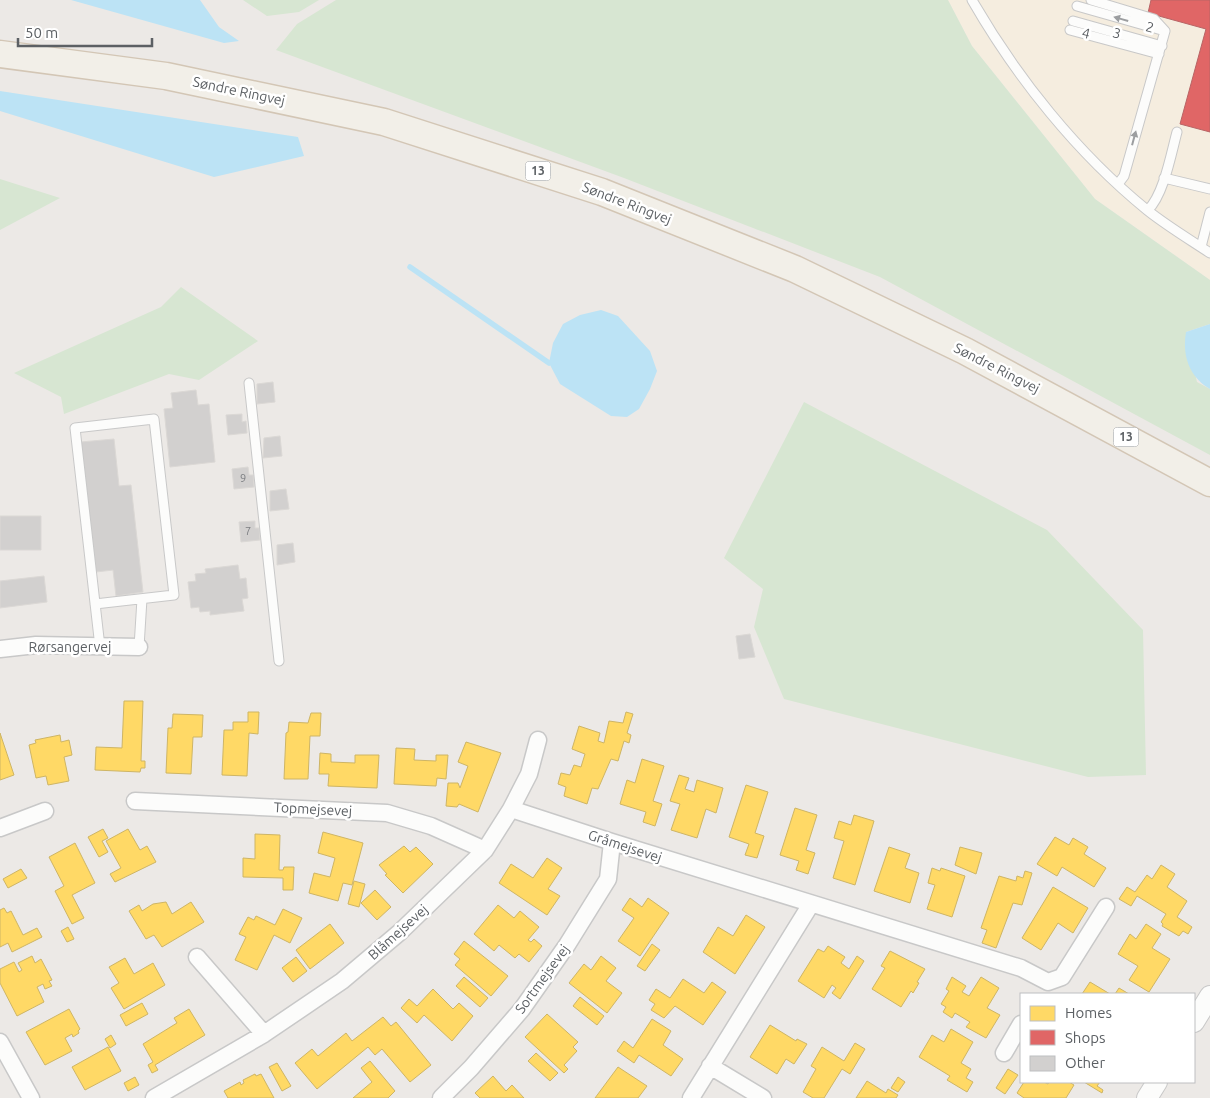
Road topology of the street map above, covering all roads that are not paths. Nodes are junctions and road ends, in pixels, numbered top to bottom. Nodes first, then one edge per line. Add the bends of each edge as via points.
1 (972, 0) edge
2 (1091, 0) edge
3 (1077, 6) dead end
4 (1072, 25) dead end
5 (1165, 31) junction
6 (1160, 50) junction
7 (0, 54) edge
8 (1177, 132) dead end
9 (1164, 178) junction
10 (1118, 184) junction
11 (1210, 189) edge
12 (1148, 210) junction
13 (1210, 212) edge
14 (1201, 247) junction
15 (1210, 253) edge
16 (248, 383) dead end
17 (1210, 483) edge
18 (142, 599) junction
19 (95, 604) junction
20 (100, 647) junction
21 (139, 647) joint
22 (0, 649) edge
23 (279, 660) dead end
24 (538, 740) dead end
25 (134, 801) dead end
26 (511, 809) junction
27 (45, 811) dead end
28 (0, 828) edge
29 (612, 842) junction
30 (485, 850) junction
31 (810, 904) junction
32 (1106, 907) dead end
33 (197, 957) dead end
34 (1044, 988) edge
35 (1210, 996) edge
36 (1195, 1020) edge
37 (1020, 1026) edge
38 (264, 1034) junction
39 (0, 1042) edge
40 (1004, 1053) dead end
41 (710, 1066) junction
42 (1156, 1083) edge
43 (31, 1098) edge
44 (154, 1098) edge
45 (441, 1098) edge
46 (691, 1098) edge
47 (763, 1098) edge
48 (1147, 1098) edge

1 - 10 lane via 1044,104
2 - 5 lane via 1154,19
5 -> 3 lane, 2
4 - 6 lane, 4
5 - 6 lane
10 -> 6 lane via 1124,176
7 - 17 main road, Søndre Ringvej / 13 via 166,76 384,122 602,192 804,274 965,351
8 - 9 lane
9 - 11 lane
9 - 12 lane via 1154,205
10 - 12 lane
12 - 14 lane
13 - 14 lane
14 - 15 lane
16 - 23 lane
18 - 19 lane
18 - 19 lane via 174,595 154,419 75,428
18 - 21 lane
19 - 20 lane
20 - 21 street, Rørsangervej
20 - 22 street, Rørsangervej via 36,645
24 - 26 street via 529,774
25 - 30 street, Topmejsevej via 387,813 432,826
26 - 29 street, Gråmejsevej
26 - 30 street, Blåmejsevej
27 - 28 street
29 - 31 street, Gråmejsevej
29 - 45 street, Sortmejsevej via 608,879 567,945 522,1009
30 - 38 street, Blåmejsevej via 400,932 342,981
31 - 34 street, Gråmejsevej via 1021,968
31 - 41 street
32 - 34 street, Gråmejsevej via 1062,977
33 - 38 street
35 - 36 street
37 - 40 street
38 - 44 street, Blåmejsevej
39 - 43 street
41 - 46 street
41 - 47 street
42 - 48 street

